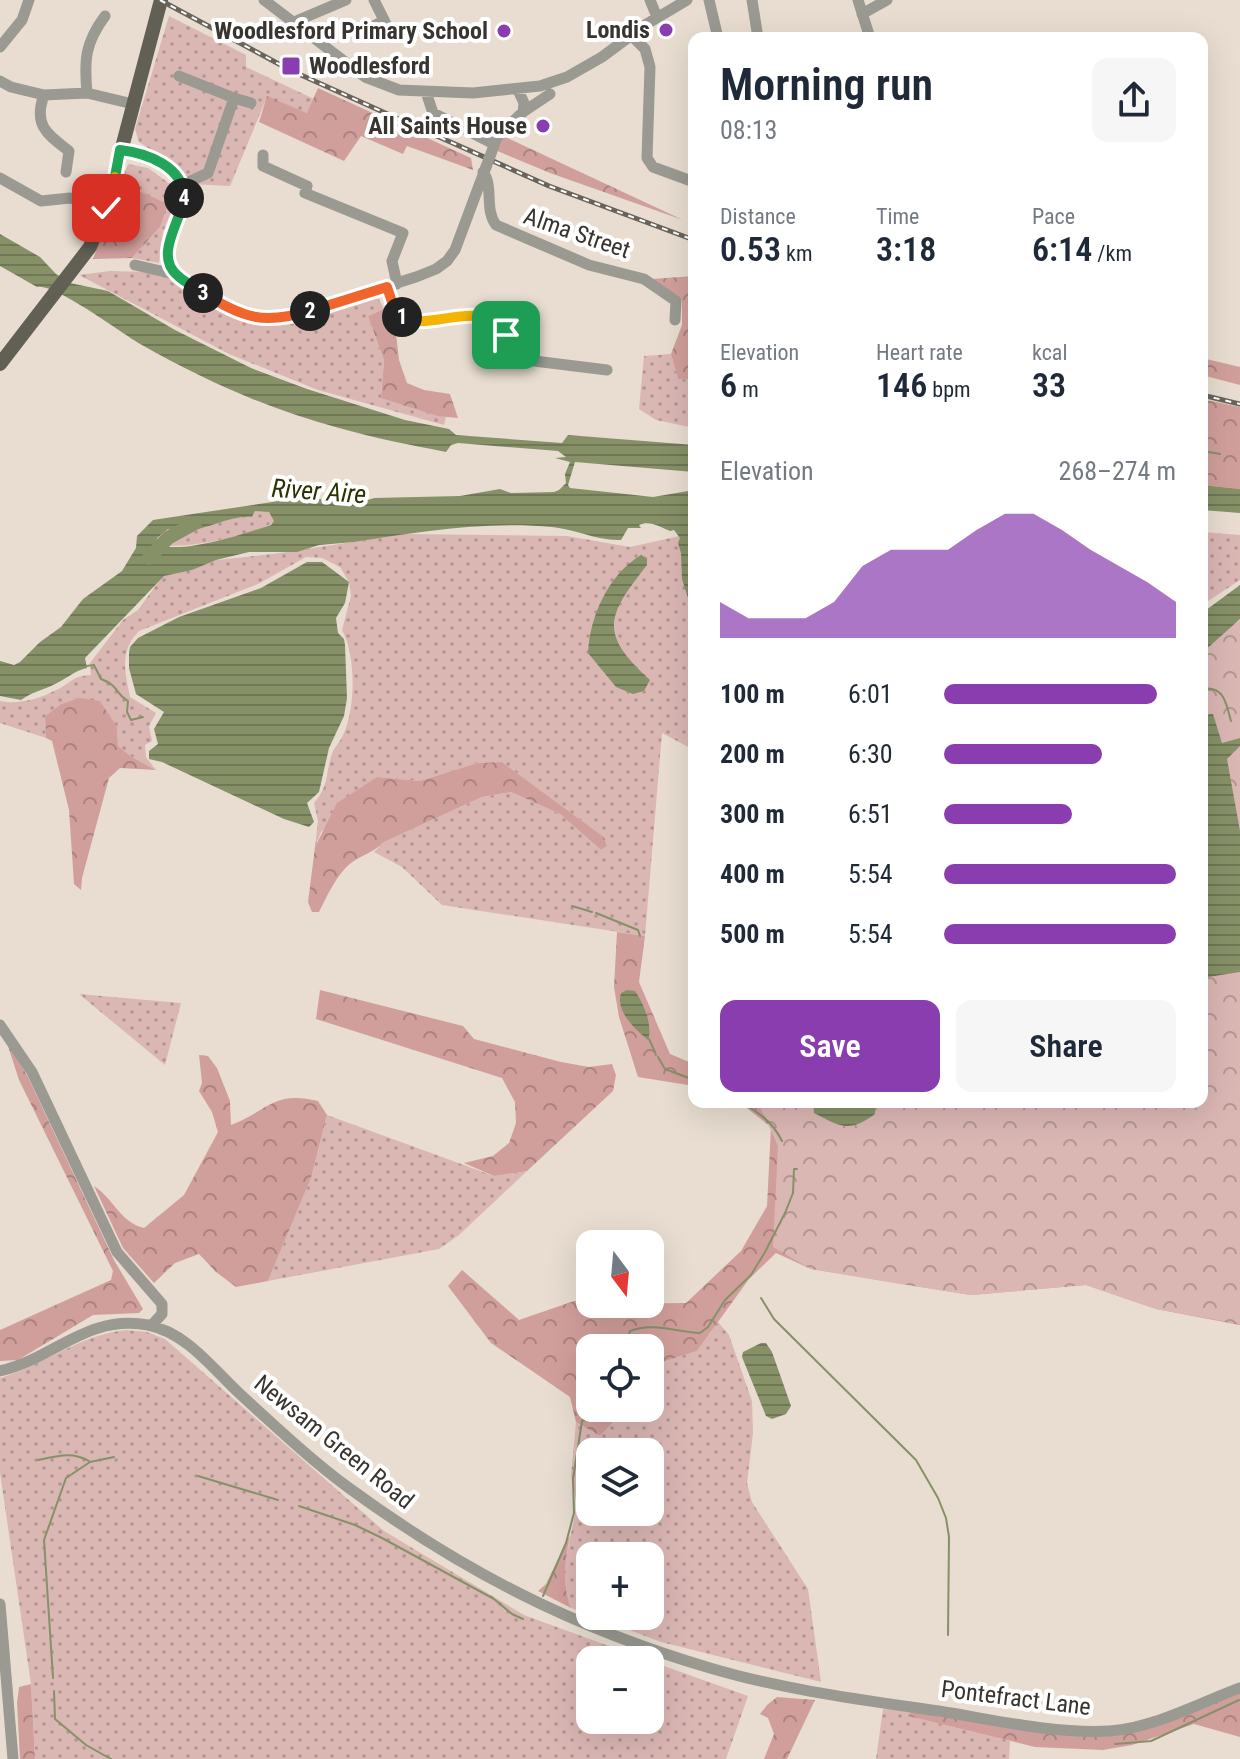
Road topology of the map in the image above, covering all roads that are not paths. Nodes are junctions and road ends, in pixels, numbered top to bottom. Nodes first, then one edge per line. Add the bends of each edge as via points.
1 (161, 0) edge
2 (264, 0) edge
3 (345, 0) edge
4 (374, 0) edge
5 (650, 0) edge
6 (687, 0) edge
7 (709, 0) edge
8 (752, 0) edge
9 (858, 0) edge
10 (887, 0) edge
11 (31, 4) edge
12 (862, 14) junction
13 (105, 16) dead end
14 (657, 17) junction
15 (294, 22) junction
16 (717, 32) edge
17 (757, 32) edge
18 (868, 32) edge
19 (357, 34) dead end
20 (631, 35) junction
21 (0, 47) edge
22 (179, 76) dead end
23 (0, 81) edge
24 (518, 90) junction
25 (545, 90) junction
26 (426, 92) junction
27 (87, 93) junction
28 (44, 95) junction
29 (234, 98) junction
30 (251, 103) dead end
31 (133, 104) junction
32 (523, 112) junction
33 (494, 144) junction
34 (120, 150) junction
35 (263, 155) dead end
36 (484, 170) junction
37 (66, 172) dead end
38 (0, 178) edge
39 (688, 180) edge
40 (182, 185) junction
41 (106, 208) junction
42 (135, 265) dead end
43 (174, 274) junction
44 (392, 285) junction
45 (675, 320) dead end
46 (0, 364) edge
47 (607, 370) dead end
48 (0, 1025) edge
49 (151, 1326) junction
50 (0, 1371) edge
51 (0, 1604) edge
52 (1240, 1688) edge
53 (829, 1693) joint
54 (13, 1759) edge

1 - 31 main road
2 - 15 street
3 - 15 street
4 - 19 street via 387,26
5 - 14 street
6 - 14 street
7 - 16 street
8 - 17 street
9 - 12 street
10 - 12 street
11 - 21 street
12 - 18 street
13 - 27 street via 88,30
14 - 20 street
15 - 26 street via 365,77 399,90
20 - 25 street
20 - 39 street via 645,49 650,67 647,158 653,167
22 - 29 street
23 - 28 street
24 - 25 street
24 - 26 street
24 - 32 street
25 - 32 street
26 - 33 street via 433,113
27 - 28 street
27 - 31 street
28 - 37 street via 40,120 69,151
29 - 30 street
29 - 40 street via 208,173
31 - 34 main road
32 - 33 street
33 - 36 street, bridge
34 - 40 street via 161,162
34 - 41 main road
35 - 44 street via 269,176 307,186 305,193 403,233 392,261
36 - 44 street via 447,261
36 - 45 street, Alma Street via 489,212 496,225 589,265 644,279 676,301
38 - 41 street via 41,201 70,198
40 - 43 street via 184,201 168,253
41 - 46 main road via 90,247
42 - 43 street
43 - 44 street via 238,314 259,319 285,318
44 - 47 street via 398,313 407,320 450,315 492,320 504,327 511,353 518,359
48 - 49 street via 32,1072 117,1252 162,1304 162,1314
49 - 50 street via 105,1325
49 - 53 street, Newsam Green Road via 193,1347 345,1485 498,1585 626,1641 712,1669
51 - 54 street
52 - 53 street, Pontefract Lane via 1112,1731 1059,1729

